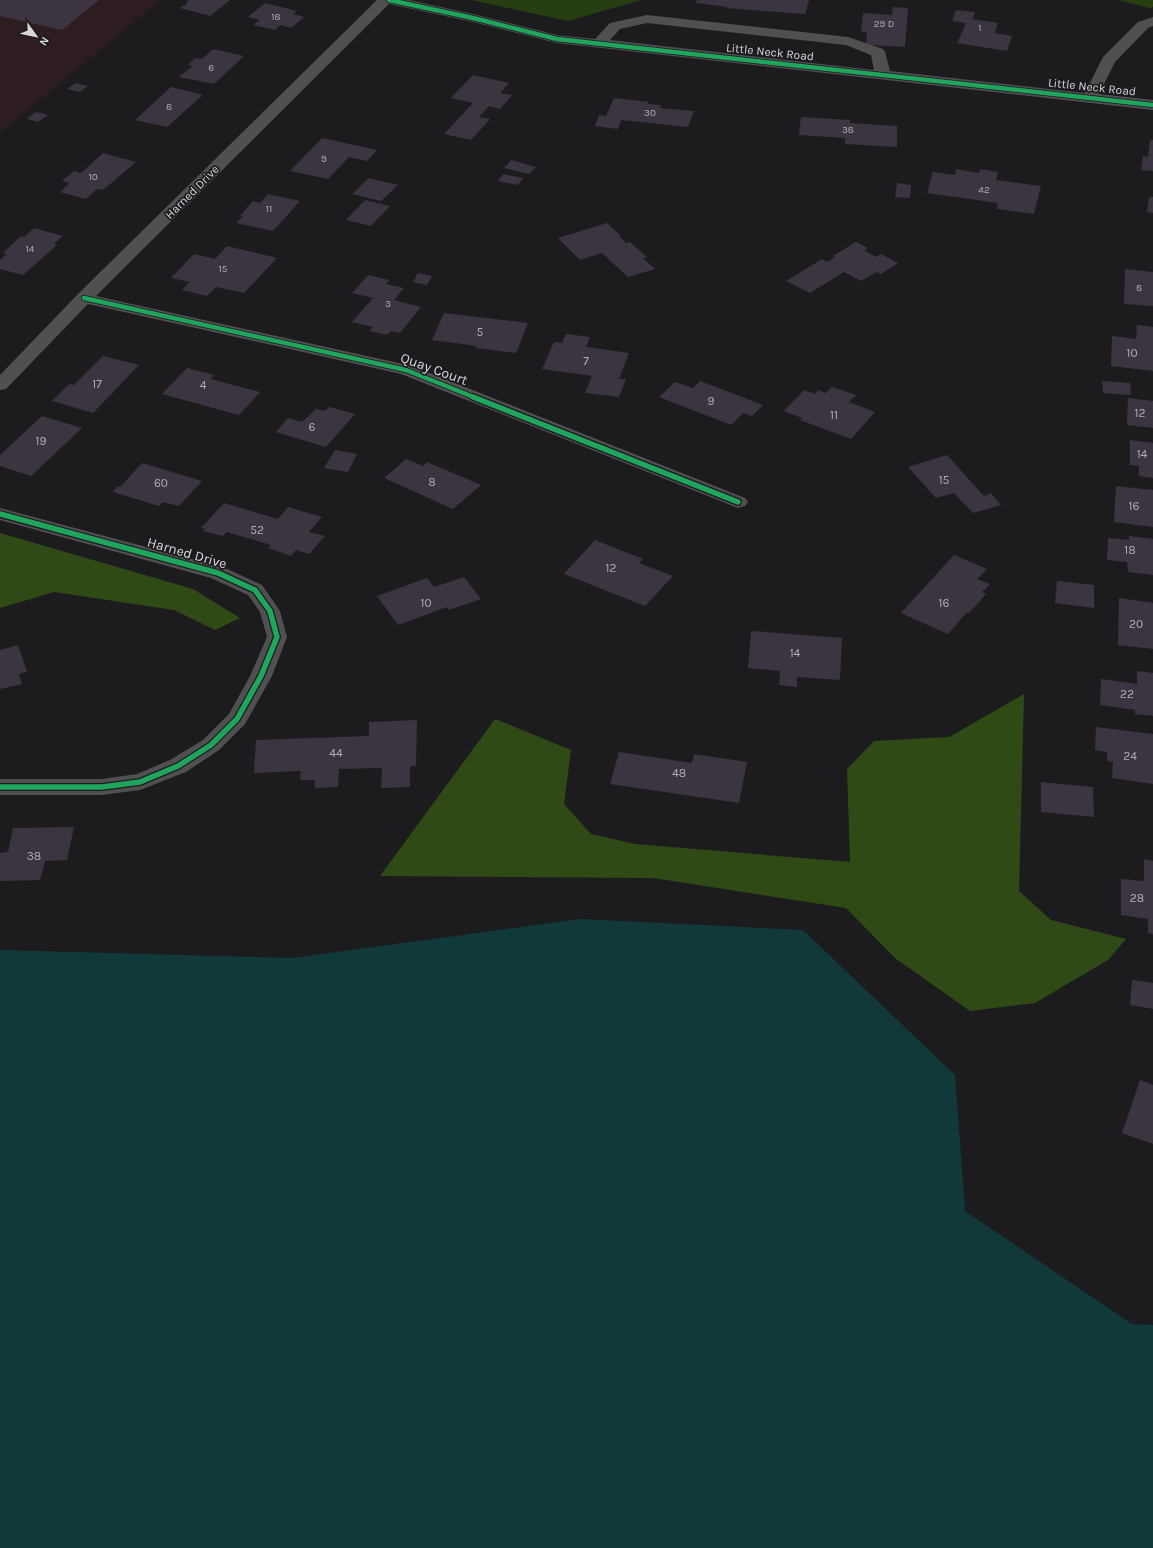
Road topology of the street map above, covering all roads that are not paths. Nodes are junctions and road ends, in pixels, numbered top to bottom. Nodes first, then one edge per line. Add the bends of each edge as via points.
1 (385, 0) edge
2 (389, 0) edge
3 (439, 5) edge
4 (1153, 21) edge
5 (598, 44) junction
6 (883, 76) junction
7 (1090, 98) junction
8 (1153, 105) edge
9 (84, 298) junction
10 (0, 385) edge
11 (738, 502) dead end
12 (0, 514) edge
13 (0, 787) edge

1 - 9 street, Harned Drive
2 - 3 street, Little Neck Road
3 - 5 street, Little Neck Road via 557,39
4 - 7 street via 1143,25 1108,60
5 - 6 street, Little Neck Road
5 - 6 street via 615,26 647,18 848,41 878,52
6 - 7 street, Little Neck Road
7 - 8 street, Little Neck Road
9 - 10 street, Harned Drive
9 - 11 street, Quay Court via 406,370
12 - 13 street, Harned Drive via 218,572 255,590 270,611 277,637 261,676 237,719 212,745 178,766 140,782 102,787

